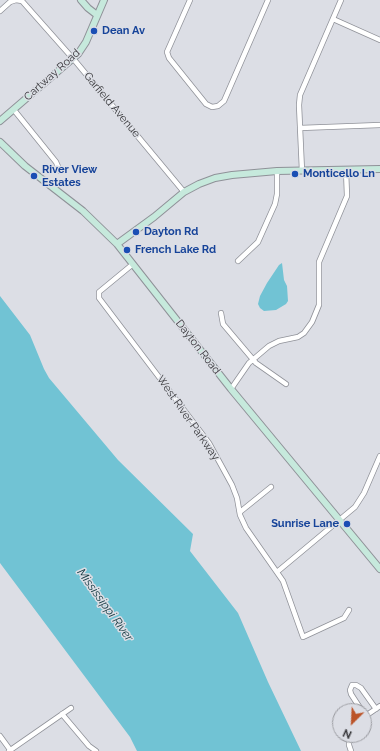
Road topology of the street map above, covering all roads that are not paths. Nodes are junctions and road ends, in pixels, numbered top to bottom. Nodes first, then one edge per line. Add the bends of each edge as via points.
1 (16, 0) edge
2 (81, 0) edge
3 (104, 0) edge
4 (190, 0) edge
5 (268, 0) edge
6 (341, 0) edge
7 (0, 11) edge
8 (97, 15) junction
9 (333, 18) junction
10 (380, 40) edge
11 (72, 59) junction
12 (14, 110) junction
13 (0, 121) edge
14 (380, 125) edge
15 (300, 128) junction
16 (0, 142) edge
17 (380, 169) edge
18 (60, 170) dead end
19 (346, 170) junction
20 (277, 171) junction
21 (302, 171) junction
22 (184, 192) junction
23 (117, 244) junction
24 (238, 261) dead end
25 (133, 264) junction
26 (221, 313) dead end
27 (253, 360) junction
28 (286, 384) dead end
29 (231, 389) junction
30 (380, 456) edge
31 (271, 487) dead end
32 (240, 512) junction
33 (340, 520) junction
34 (380, 569) edge
35 (277, 572) junction
36 (350, 610) dead end
37 (357, 703) edge
38 (71, 708) dead end
39 (378, 708) edge
40 (62, 714) junction
41 (0, 736) edge
42 (10, 751) edge
43 (96, 751) edge

1 - 7 street
1 - 11 street, Garfield Avenue via 22,1
2 - 8 main road
3 - 8 main road, Cartway Road
4 - 5 street via 167,52 206,104 212,107 224,101
6 - 9 street
8 - 11 main road, Cartway Road via 82,48
9 - 10 street
9 - 15 street via 300,95
11 - 12 main road, Cartway Road
11 - 22 street, Garfield Avenue
12 - 13 main road, Cartway Road
12 - 18 street
14 - 15 street
15 - 21 street
16 - 23 main road, Dayton Road via 30,170 83,211
17 - 19 main road
19 - 21 main road
19 - 27 street via 347,196 319,262 319,305 312,322 298,337 274,343
20 - 21 main road
20 - 22 main road via 215,178
20 - 24 street via 275,204 258,242
22 - 23 main road
23 - 25 main road, Dayton Road
25 - 29 main road, Dayton Road
25 - 32 street, West River Parkway via 99,292 99,298 208,443 232,485
26 - 27 street via 223,324
27 - 28 street
27 - 29 street
29 - 33 main road, Dayton Road
30 - 33 street via 360,501
31 - 32 street
32 - 35 street, West River Parkway via 246,528
33 - 34 main road, Dayton Road
33 - 35 street
35 - 36 street, West River Parkway via 287,589 303,637 344,618
37 - 39 street via 351,694 352,685 361,688
38 - 40 street
40 - 42 street
40 - 43 street
41 - 42 street

